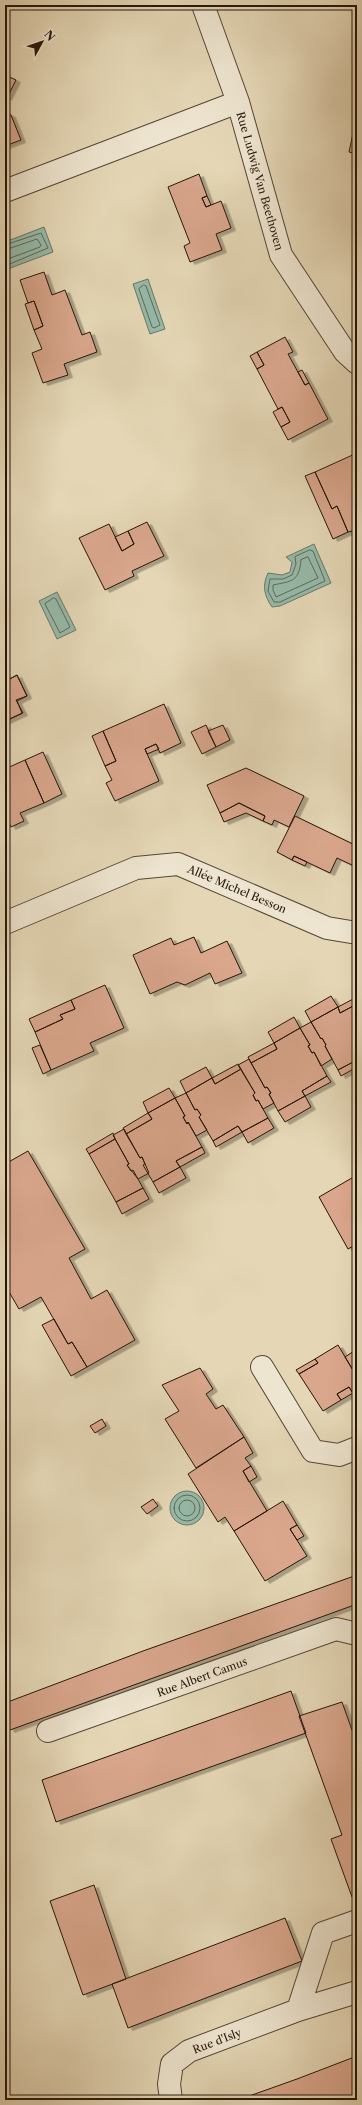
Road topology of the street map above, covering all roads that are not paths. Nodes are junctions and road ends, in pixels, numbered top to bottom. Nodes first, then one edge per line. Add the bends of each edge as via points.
1 (203, 5) edge
2 (238, 102) junction
3 (5, 192) edge
4 (357, 363) edge
5 (5, 923) edge
6 (357, 933) edge
7 (262, 1367) dead end
8 (357, 1448) edge
9 (357, 1634) edge
10 (48, 1731) dead end
11 (357, 1920) edge
12 (357, 1992) edge
13 (298, 2010) junction
14 (171, 2100) edge

1 - 2 street, Rue Ludwig Van Beethoven
2 - 3 street
2 - 4 street, Rue Ludwig Van Beethoven via 282,255 345,352
5 - 6 street, Allée Michel Besson via 136,868 178,864 328,928
7 - 8 street via 313,1451 339,1456
9 - 10 street, Rue Albert Camus via 336,1629
11 - 13 street via 323,1933
12 - 13 street, Rue d'Isly
13 - 14 street, Rue d'Isly via 189,2051 172,2064 169,2084

